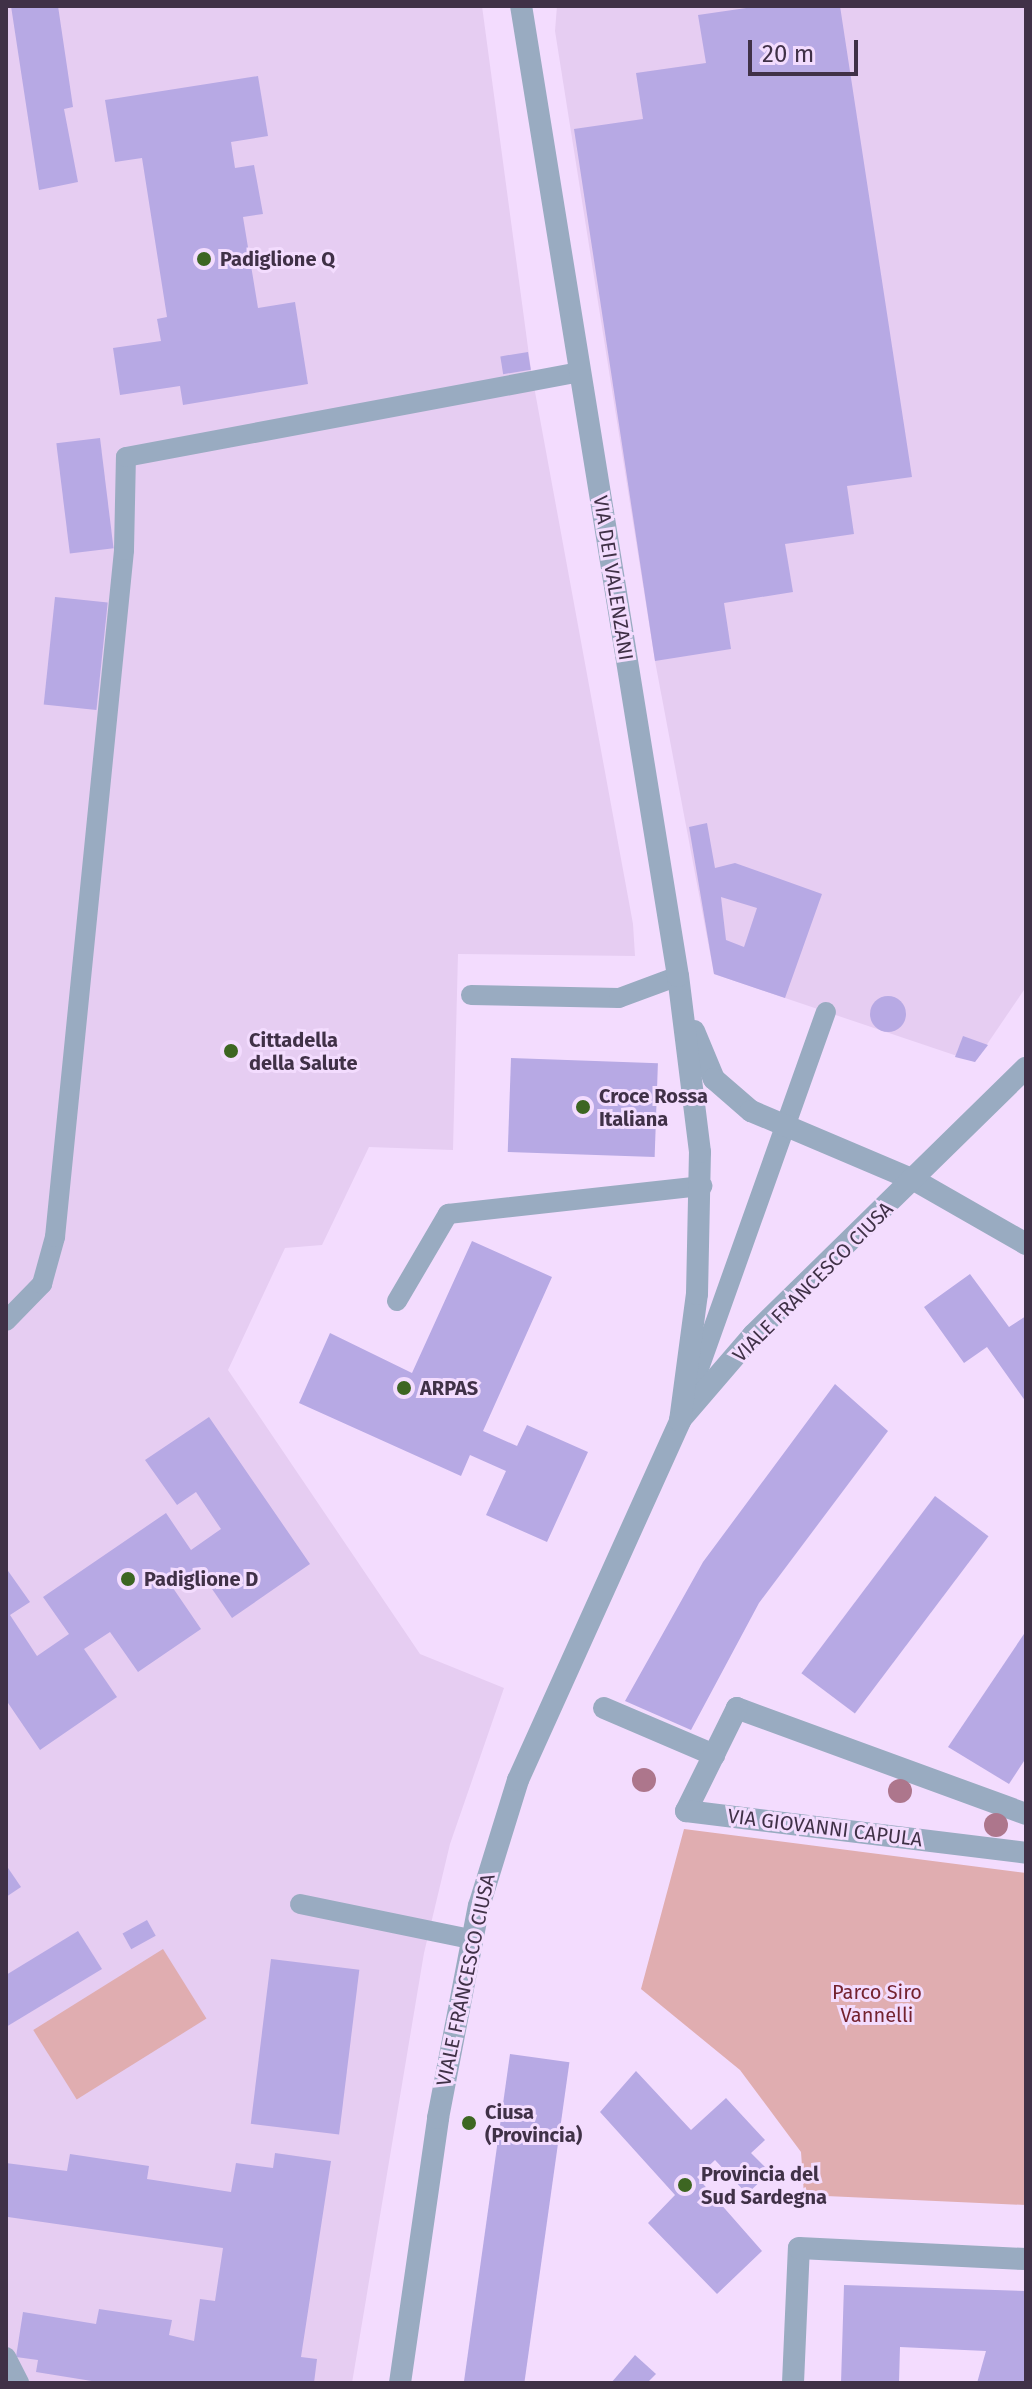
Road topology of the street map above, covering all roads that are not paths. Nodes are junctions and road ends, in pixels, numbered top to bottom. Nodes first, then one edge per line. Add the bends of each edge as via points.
1 (521, 6) edge
2 (579, 372) junction
3 (678, 976) junction
4 (471, 995) dead end
5 (826, 1012) dead end
6 (1026, 1068) edge
7 (786, 1127) junction
8 (700, 1152) joint
9 (916, 1181) junction
10 (702, 1186) junction
11 (1026, 1244) edge
12 (397, 1301) dead end
13 (6, 1321) edge
14 (680, 1421) junction
15 (604, 1708) dead end
16 (714, 1755) junction
17 (1026, 1814) edge
18 (1026, 1853) edge
19 (300, 1904) dead end
20 (471, 1939) junction
21 (1026, 2259) edge
22 (6, 2357) edge
23 (19, 2383) edge
24 (400, 2383) edge
25 (793, 2383) edge

1 - 2 street, VIA DEI VALENZANI
2 - 3 street, VIA DEI VALENZANI
2 - 13 lane via 126,457 121,582 55,1237 42,1284
3 - 4 lane via 619,998
3 - 7 street, VIALE FRANCESCO CIUSA via 714,1079 751,1111
3 - 8 street, VIA DEI VALENZANI
5 - 7 lane
6 - 9 street, VIALE FRANCESCO CIUSA
7 - 9 street, VIALE FRANCESCO CIUSA
7 - 14 lane
8 - 10 street, VIALE FRANCESCO CIUSA
9 - 11 street
9 - 14 street, VIALE FRANCESCO CIUSA via 753,1335
10 - 12 lane via 448,1214
10 - 14 street, VIALE FRANCESCO CIUSA via 697,1294
14 - 20 street, VIALE FRANCESCO CIUSA via 518,1780
15 - 16 street
16 - 17 street, VIA GIOVANNI CAPULA via 737,1708
16 - 18 street, VIA GIOVANNI CAPULA via 686,1811
19 - 20 lane
20 - 24 street, VIALE FRANCESCO CIUSA
21 - 25 street via 799,2248
22 - 23 lane

